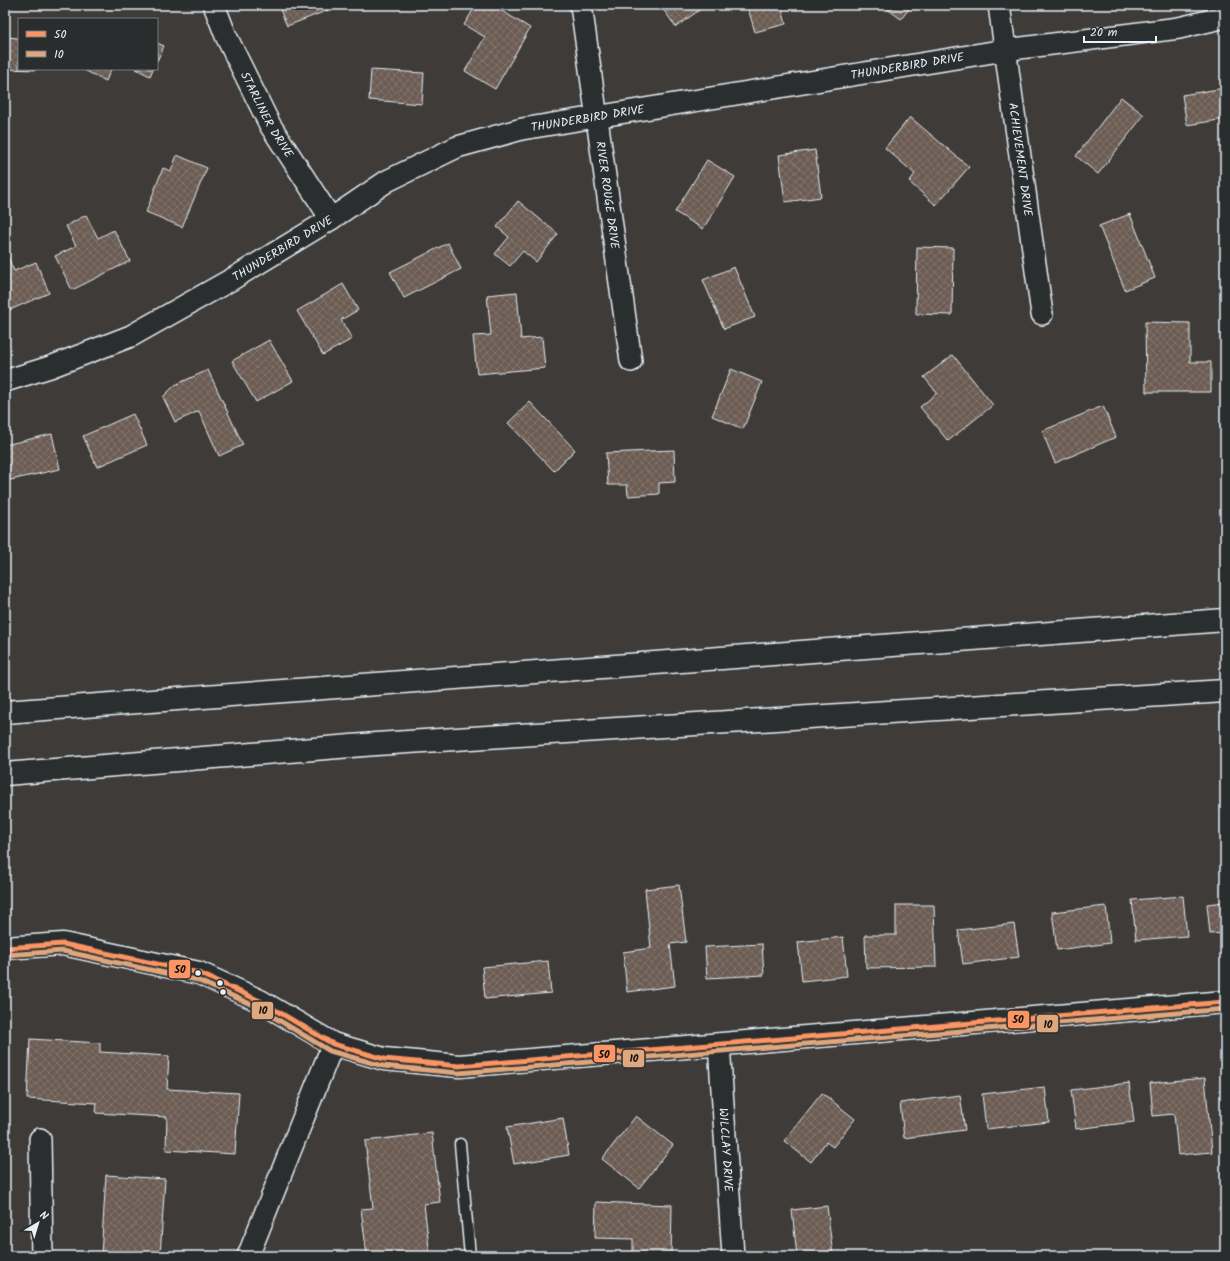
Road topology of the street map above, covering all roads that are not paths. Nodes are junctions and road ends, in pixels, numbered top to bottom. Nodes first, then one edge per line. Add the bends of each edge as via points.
1 (214, 5) edge
2 (581, 5) edge
3 (999, 5) edge
4 (1225, 17) edge
5 (1006, 50) junction
6 (597, 117) junction
7 (331, 218) junction
8 (1042, 314) dead end
9 (631, 361) dead end
10 (5, 381) edge
11 (1225, 620) edge
12 (1225, 691) edge
13 (5, 712) edge
14 (5, 774) edge
15 (5, 948) edge
16 (1225, 1002) edge
17 (334, 1044) junction
18 (718, 1044) junction
19 (40, 1139) dead end
20 (460, 1144) dead end
21 (42, 1256) edge
22 (248, 1256) edge
23 (470, 1256) edge
24 (733, 1256) edge

1 - 7 street, STARLINER DRIVE via 226,36 270,125
2 - 6 street, RIVER ROUGE DRIVE
3 - 5 street, ACHIEVEMENT DRIVE
4 - 5 street, THUNDERBIRD DRIVE via 1179,28
5 - 6 street, THUNDERBIRD DRIVE
5 - 8 street, ACHIEVEMENT DRIVE
6 - 7 street, THUNDERBIRD DRIVE via 522,129 457,147 387,181
6 - 9 street, RIVER ROUGE DRIVE
7 - 10 street, THUNDERBIRD DRIVE via 234,278 131,336
11 - 13 main road
12 - 14 main road via 376,744
15 - 17 main road via 63,944 199,973 260,1001
16 - 18 main road
17 - 18 main road via 384,1060 459,1066
17 - 22 street
18 - 24 street, WILCLAY DRIVE
19 - 21 street
20 - 23 lane

